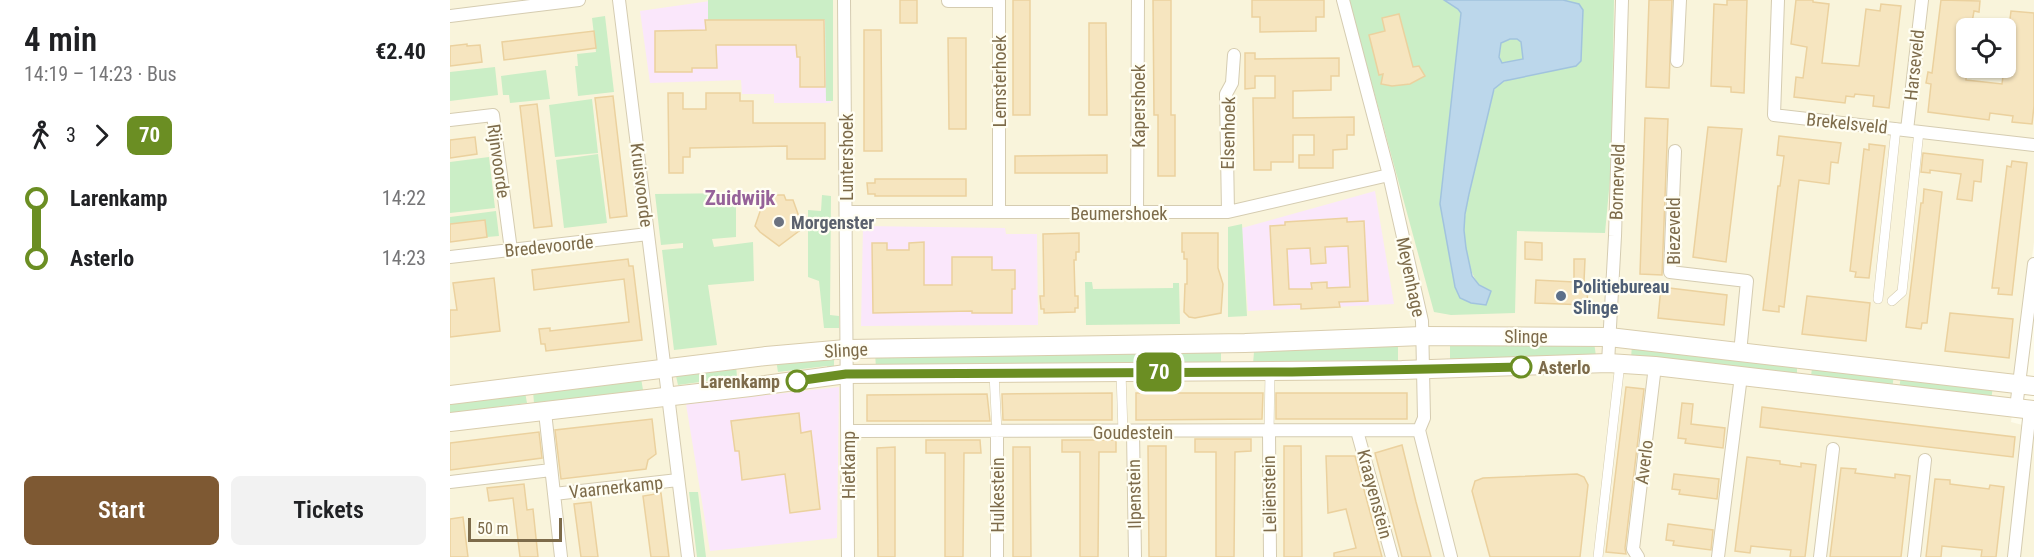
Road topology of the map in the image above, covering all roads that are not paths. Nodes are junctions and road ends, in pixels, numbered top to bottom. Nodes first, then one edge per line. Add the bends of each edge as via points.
1 (579, 0) edge
2 (619, 0) edge
3 (844, 0) edge
4 (1138, 0) edge
5 (1343, 0) edge
6 (1622, 0) edge
7 (1680, 0) edge
8 (1778, 0) edge
9 (1922, 0) edge
10 (948, 1) edge
11 (500, 4) edge
12 (450, 16) edge
13 (1234, 55) dead end
14 (1677, 61) dead end
15 (450, 120) edge
16 (1907, 130) junction
17 (2034, 145) edge
18 (1675, 151) dead end
19 (1389, 175) junction
20 (846, 212) junction
21 (999, 212) junction
22 (1228, 212) junction
23 (1137, 213) junction
24 (648, 234) junction
25 (511, 250) junction
26 (450, 257) edge
27 (2034, 264) edge
28 (1878, 299) dead end
29 (1892, 301) dead end
30 (1422, 336) junction
31 (1609, 337) junction
32 (1245, 344) junction
33 (846, 349) junction
34 (1740, 353) junction
35 (1806, 359) junction
36 (1614, 363) junction
37 (1655, 366) junction
38 (664, 369) junction
39 (1422, 369) junction
40 (1245, 372) junction
41 (1270, 372) junction
42 (1121, 373) junction
43 (846, 374) junction
44 (994, 374) junction
45 (1741, 376) junction
46 (1804, 383) junction
47 (2027, 385) edge
48 (450, 395) edge
49 (668, 397) junction
50 (2027, 409) edge
51 (545, 412) junction
52 (450, 422) edge
53 (1419, 430) junction
54 (847, 431) junction
55 (1357, 431) junction
56 (997, 432) junction
57 (1128, 432) junction
58 (1269, 432) junction
59 (1833, 449) dead end
60 (1925, 460) dead end
61 (550, 470) junction
62 (678, 480) junction
63 (450, 482) edge
64 (554, 494) junction
65 (561, 557) edge
66 (688, 557) edge
67 (848, 557) edge
68 (997, 557) edge
69 (1135, 557) edge
70 (1270, 557) edge
71 (1392, 557) edge
72 (1451, 557) edge
73 (1598, 557) edge
74 (1638, 557) edge
75 (1719, 557) edge
76 (1820, 557) edge
77 (1914, 557) edge
78 (2014, 557) edge

1 - 11 street
2 - 24 street, Kruisvoorde
3 - 20 street, Luntershoek
4 - 23 street, Kapershoek
5 - 19 street, Meyenhage
6 - 31 street, Bornerveld via 1616,236
7 - 14 street
8 - 16 street, Brekelsveld via 1774,115
9 - 16 street, Harseveld
10 - 21 street, Lemsterhoek via 999,1
11 - 12 street
13 - 22 street, Elsenhoek via 1232,82 1226,94
15 - 25 street, Rijnvoorde via 494,115
16 - 17 street, Brekelsveld
16 - 28 street
16 - 29 street via 1902,292
18 - 34 street, Biezeveld via 1670,272 1747,281
19 - 22 street, Beumershoek
19 - 30 street, Meyenhage via 1422,321
20 - 21 street, Beumershoek
20 - 33 street, Luntershoek
21 - 23 street, Beumershoek
22 - 23 street, Beumershoek
24 - 25 street, Bredevoorde
24 - 38 street, Kruisvoorde
25 - 26 street, Bredevoorde
27 - 47 street
30 - 31 main road, Slinge
30 - 32 main road, Slinge
30 - 39 street, Meyenhage
31 - 34 main road, Slinge
31 - 36 street, Bornerveld
32 - 33 main road, Slinge
32 - 40 main road
33 - 38 main road, Slinge
33 - 43 street, Luntershoek
34 - 35 main road, Slinge
35 - 46 street
35 - 47 main road, Slinge
36 - 37 main road, Slinge
36 - 39 main road, Slinge
36 - 73 street
37 - 45 main road, Slinge
37 - 74 street, Averlo via 1633,549
38 - 48 main road, Slinge
38 - 49 street
39 - 41 main road, Slinge
39 - 53 street, Meyenhage via 1424,418
40 - 41 main road, Slinge
40 - 42 main road, Slinge
41 - 58 street
42 - 44 main road, Slinge
42 - 57 street
43 - 44 main road, Slinge
43 - 49 main road, Slinge
43 - 54 street, Hietkamp
44 - 56 street
45 - 46 main road, Slinge
45 - 75 street
46 - 50 main road, Slinge
47 - 50 street
49 - 51 main road, Slinge
49 - 62 street
50 - 78 street
51 - 52 main road, Slinge
51 - 61 street
53 - 55 street, Goudestein
53 - 72 street, Meyenhage
54 - 56 street, Goudestein
54 - 67 street, Hietkamp
55 - 58 street, Goudestein
55 - 71 street, Kraayenstein
56 - 57 street, Goudestein
56 - 68 street, Hulkestein
57 - 58 street, Goudestein
57 - 69 street, Ilpenstein
58 - 70 street, Leliënstein
59 - 76 street
60 - 77 street
61 - 63 street, Vaarnerkamp
61 - 64 street
62 - 64 street, Vaarnerkamp
62 - 66 street
64 - 65 street

